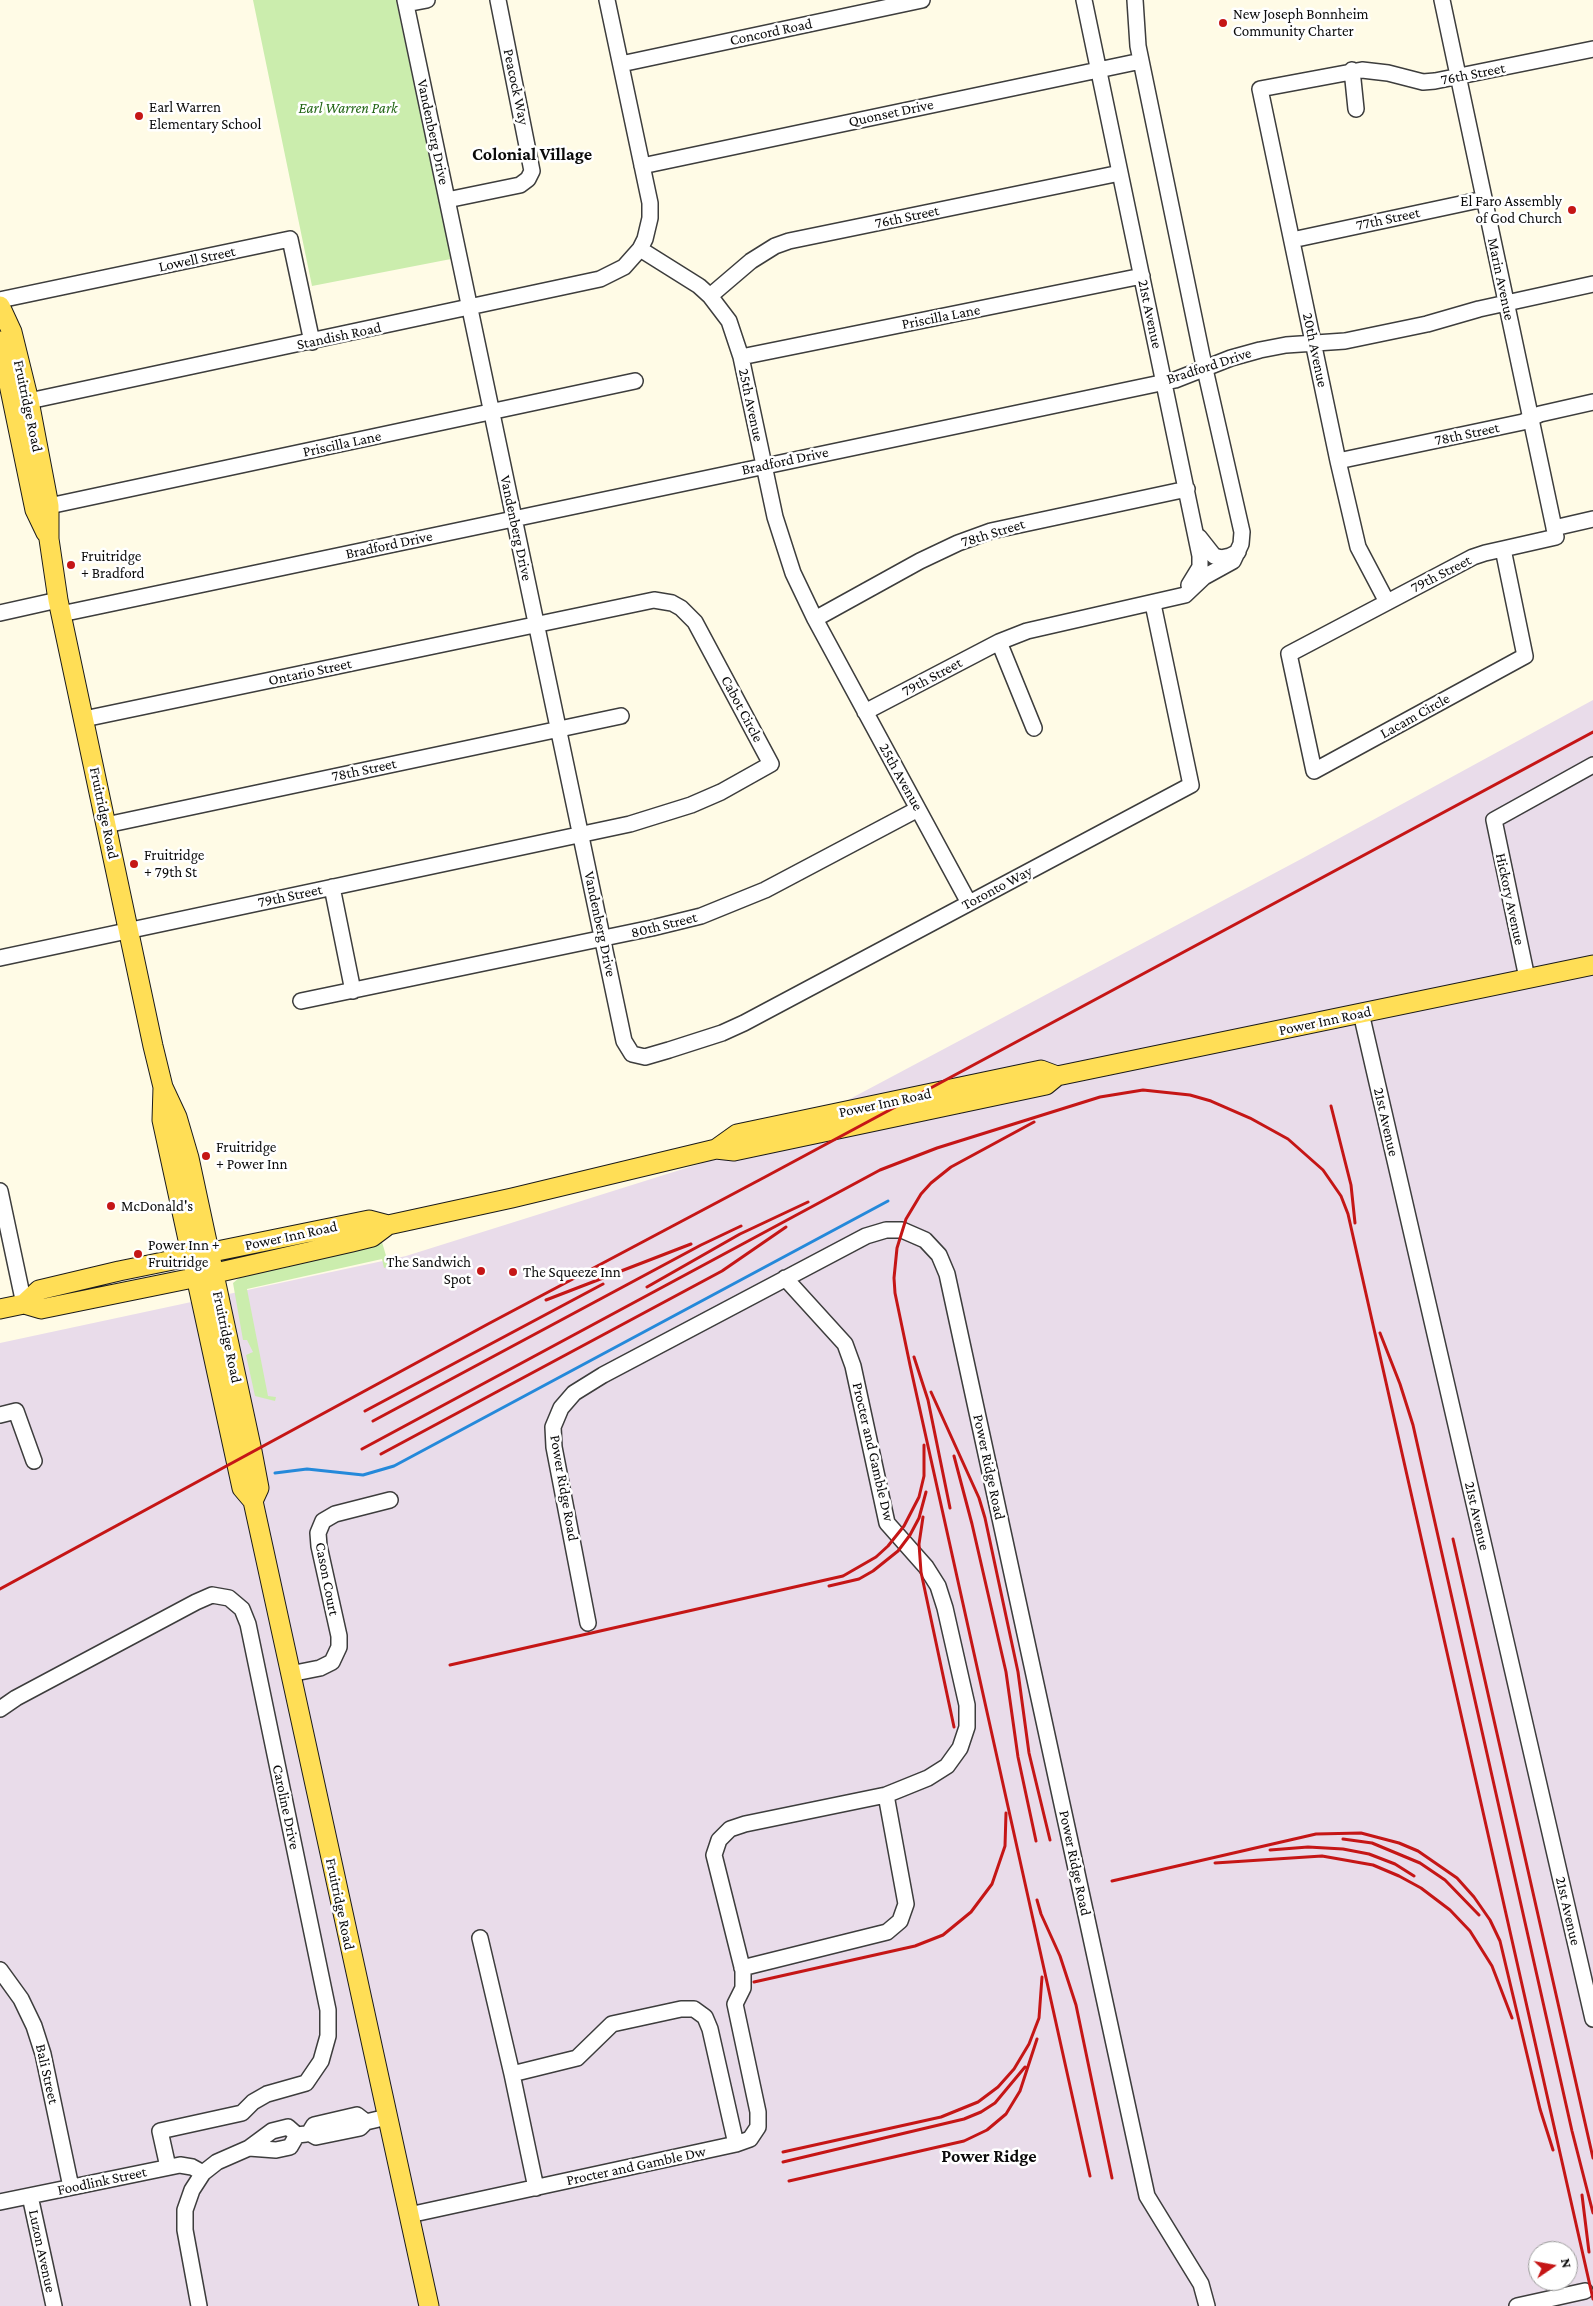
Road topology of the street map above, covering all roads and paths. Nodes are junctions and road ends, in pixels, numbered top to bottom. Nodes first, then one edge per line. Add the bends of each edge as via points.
1 (428, 0) edge
2 (498, 0) edge
3 (607, 0) edge
4 (922, 0) edge
5 (1084, 0) edge
6 (1135, 0) edge
7 (1442, 0) edge
8 (406, 2) edge
9 (1593, 49) edge
10 (1141, 61) junction
11 (621, 64) junction
12 (1098, 69) junction
13 (1352, 70) junction
14 (1459, 77) junction
15 (1261, 91) joint
16 (1356, 109) dead end
17 (642, 166) junction
18 (1120, 172) junction
19 (1484, 199) junction
20 (447, 200) junction
21 (1292, 240) junction
22 (640, 249) junction
23 (1142, 276) junction
24 (1593, 284) edge
25 (710, 296) junction
26 (0, 300) edge
27 (1506, 303) junction
28 (0, 306) edge
29 (470, 307) junction
30 (0, 341) edge
31 (312, 342) junction
32 (1313, 342) junction
33 (740, 357) junction
34 (1205, 368) junction
35 (635, 381) dead end
36 (1164, 382) junction
37 (29, 401) junction
38 (1593, 402) edge
39 (492, 412) junction
40 (1531, 418) junction
41 (1338, 461) junction
42 (764, 466) junction
43 (1187, 489) junction
44 (49, 506) junction
45 (514, 518) junction
46 (1593, 519) edge
47 (1554, 528) junction
48 (1195, 530) junction
49 (49, 538) junction
50 (1503, 549) junction
51 (1238, 552) junction
52 (1178, 597) junction
53 (1387, 602) junction
54 (1153, 604) junction
55 (60, 607) junction
56 (0, 613) edge
57 (815, 619) junction
58 (537, 624) junction
59 (999, 642) junction
60 (1289, 654) joint
61 (866, 712) junction
62 (621, 716) dead end
63 (84, 719) junction
64 (1034, 728) dead end
65 (559, 729) junction
66 (1593, 765) edge
67 (918, 809) junction
68 (106, 825) junction
69 (581, 835) junction
70 (332, 887) junction
71 (969, 903) junction
72 (128, 930) junction
73 (603, 939) junction
74 (0, 958) edge
75 (1593, 965) edge
76 (1527, 978) junction
77 (353, 991) junction
78 (301, 1002) dead end
79 (1361, 1013) junction
80 (632, 1054) joint
81 (0, 1191) edge
82 (388, 1225) junction
83 (201, 1255) junction
84 (205, 1275) junction
85 (785, 1278) junction
86 (24, 1304) junction
87 (0, 1309) edge
88 (0, 1415) edge
89 (34, 1461) dead end
90 (390, 1500) dead end
91 (588, 1623) dead end
92 (290, 1674) junction
93 (0, 1709) edge
94 (886, 1794) junction
95 (480, 1938) dead end
96 (742, 1968) junction
97 (0, 1970) edge
98 (1593, 2019) edge
99 (512, 2074) junction
100 (388, 2117) junction
101 (736, 2144) junction
102 (168, 2167) junction
103 (203, 2173) junction
104 (71, 2187) junction
105 (536, 2188) junction
106 (30, 2196) junction
107 (0, 2202) edge
108 (409, 2215) junction
109 (1585, 2291) dead end
110 (54, 2306) edge
111 (200, 2306) edge
112 (429, 2306) edge
113 (1207, 2306) edge
114 (1517, 2306) edge

1 - 8 street
2 - 20 street, Peacock Way via 532,171 520,185
3 - 11 street
4 - 11 street, Concord Road
5 - 12 street, 21st Avenue
6 - 10 street
7 - 14 street, Marin Avenue
8 - 20 street, Vandenberg Drive
9 - 14 street, 76th Street
10 - 12 street, Quonset Drive
10 - 34 street
11 - 17 street
12 - 17 street, Quonset Drive
12 - 18 street, 21st Avenue
13 - 14 street, 76th Street via 1388,73 1423,82
13 - 15 street, 76th Street
13 - 16 street
14 - 19 street, Marin Avenue
15 - 21 street, 20th Avenue
17 - 22 street via 650,218
18 - 23 street, 21st Avenue
18 - 25 street, 76th Street via 789,241 751,260
19 - 21 street, 77th Street
19 - 27 street, Marin Avenue
20 - 29 street, Vandenberg Drive
21 - 32 street, 20th Avenue
22 - 25 street, 25th Avenue
22 - 29 street, Standish Road via 624,267 600,279
23 - 33 street, Priscilla Lane
23 - 36 street, 21st Avenue
24 - 27 street
25 - 33 street, 25th Avenue via 729,321
26 - 31 street, Lowell Street via 290,239
27 - 32 street, Bradford Drive via 1354,339
27 - 40 street, Marin Avenue
28 - 37 main road, Fruitridge Road via 12,332
29 - 31 street, Standish Road
29 - 39 street, Vandenberg Drive
30 - 49 main road, Fruitridge Road via 35,510
31 - 37 street, Standish Road
32 - 34 street, Bradford Drive via 1260,350
32 - 41 street, 20th Avenue
33 - 42 street, 25th Avenue
34 - 36 street, Bradford Drive
34 - 51 street via 1242,532
35 - 39 street, Priscilla Lane
36 - 42 street, Bradford Drive
36 - 43 street, 21st Avenue
37 - 44 main road, Fruitridge Road
38 - 40 street, 78th Street
39 - 44 street, Priscilla Lane
39 - 45 street, Vandenberg Drive
40 - 41 street, 78th Street
40 - 47 street, Marin Avenue
41 - 53 street, 20th Avenue via 1358,547
42 - 45 street, Bradford Drive
42 - 57 street, 25th Avenue via 783,546
43 - 48 street, 21st Avenue
43 - 57 street, 78th Street via 991,531 920,561
44 - 49 main road, Fruitridge Road
45 - 55 street, Bradford Drive
45 - 58 street, Vandenberg Drive
46 - 47 street, 79th Street
47 - 50 street, 79th Street via 1556,537
48 - 51 street via 1214,556 1221,558
48 - 52 street, 21st Avenue via 1200,567 1192,583
49 - 55 main road, Fruitridge Road
50 - 53 street, 79th Street via 1473,557
50 - 60 street, Lacam Circle via 1525,656 1314,771
51 - 52 street via 1233,561 1204,577 1188,594
52 - 54 street
53 - 60 street, 79th Street
54 - 59 street, 79th Street via 1048,625
54 - 71 street, Toronto Way via 1191,785
55 - 56 street, Bradford Drive
55 - 63 main road, Fruitridge Road
57 - 61 street, 25th Avenue
58 - 63 street, Ontario Street
58 - 65 street, Vandenberg Drive
58 - 69 street, Cabot Circle via 647,601 664,601 680,608 695,622 771,764 691,805
59 - 61 street, 79th Street
59 - 64 street
61 - 67 street, 25th Avenue
62 - 65 street, 78th Street
63 - 68 main road, Fruitridge Road
65 - 68 street, 78th Street
65 - 69 street, Vandenberg Drive
66 - 76 street, Hickory Avenue via 1494,820
67 - 71 street, 25th Avenue
67 - 73 street, 80th Street via 733,904 677,923
68 - 72 main road, Fruitridge Road
69 - 70 street, 79th Street
69 - 73 street, Vandenberg Drive
70 - 72 street, 79th Street
70 - 77 street
71 - 80 street, Toronto Way via 722,1033 645,1056
72 - 74 street, 79th Street
72 - 83 main road, Fruitridge Road via 163,1087 162,1120
73 - 77 street, 80th Street
73 - 80 street, Vandenberg Drive via 624,1041
75 - 76 main road, Power Inn Road
76 - 79 main road, Power Inn Road
77 - 78 street, 80th Street
79 - 82 main road, Power Inn Road via 1057,1076 1046,1085 734,1151 716,1149
79 - 98 street, 21st Avenue
81 - 86 street
82 - 83 main road, Power Inn Road via 369,1220
82 - 84 main road, Power Inn Road via 372,1237
83 - 84 main road, Fruitridge Road
83 - 86 main road, Power Inn Road via 39,1290
84 - 86 main road, Power Inn Road via 41,1309
84 - 92 main road, Fruitridge Road via 242,1488 253,1501
85 - 91 street, Power Ridge Road via 574,1392 560,1408 553,1427 554,1447
85 - 94 street, Procter and Gamble Dw via 845,1344 853,1366 887,1523 926,1567 938,1586 967,1705 967,1727 960,1748 947,1766 928,1778
85 - 113 street, Power Ridge Road via 866,1236 886,1230 906,1231 925,1240 942,1261 1147,2196 1201,2284
86 - 87 main road, Power Inn Road
88 - 89 street via 16,1411
90 - 92 street, Cason Court via 336,1514 323,1521 318,1533 319,1546 339,1647 332,1662
92 - 100 main road, Fruitridge Road
93 - 102 street, Caroline Drive via 212,1596 229,1598 242,1609 248,1624 328,2010 328,2036 321,2061 306,2083 267,2094 242,2113 160,2131
94 - 96 street via 906,1904 900,1921 887,1932
94 - 96 street, Procter and Gamble Dw via 745,1824 730,1829 719,1840 714,1855
95 - 99 street
96 - 101 street, Procter and Gamble Dw via 743,1988 735,2004 758,2112 758,2127 750,2139
97 - 104 street, Bali Street via 21,1999 34,2026 43,2054
99 - 101 street via 577,2058 612,2024 694,2009 705,2017 710,2029
99 - 105 street
100 - 103 street via 366,2122 360,2128 316,2137 303,2134 290,2147 276,2150 249,2148 217,2162
100 - 108 main road, Fruitridge Road
101 - 105 street, Procter and Gamble Dw
102 - 103 street, Foodlink Street via 192,2167
102 - 104 street, Foodlink Street
103 - 111 street via 185,2210 185,2230
104 - 106 street, Foodlink Street
105 - 108 street, Procter and Gamble Dw
106 - 107 street, Foodlink Street
106 - 110 street, Luzon Avenue
108 - 112 main road, Fruitridge Road
109 - 114 street

